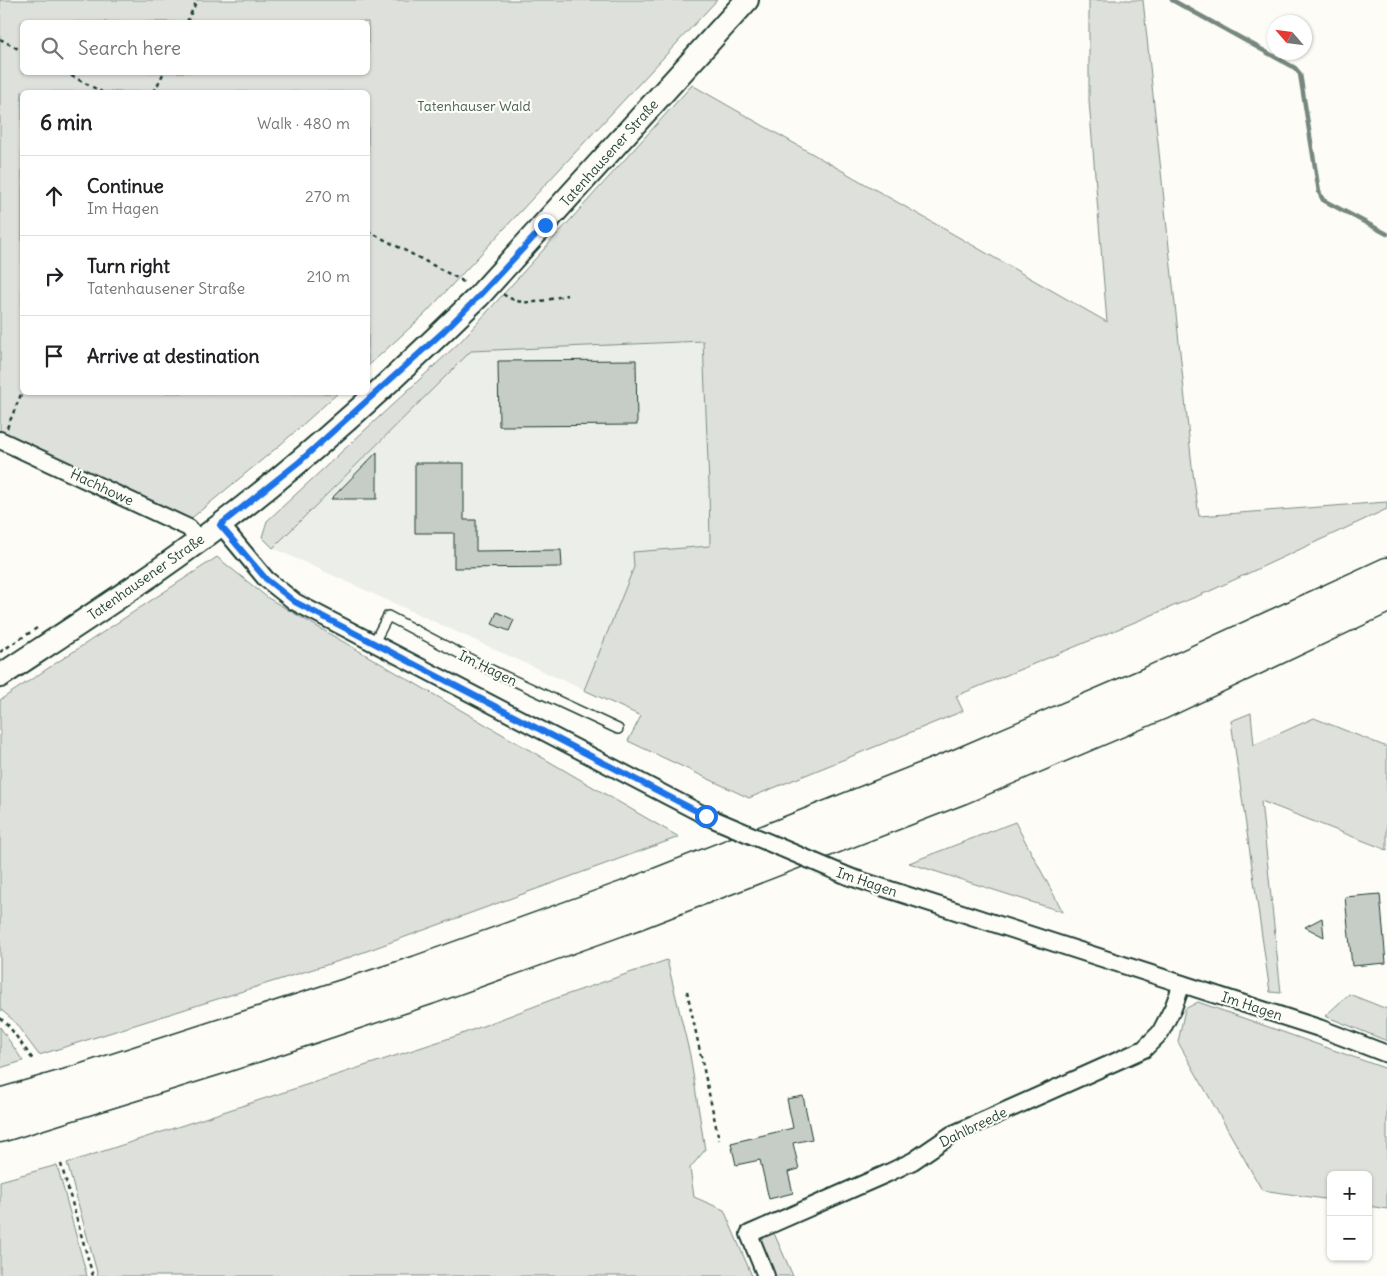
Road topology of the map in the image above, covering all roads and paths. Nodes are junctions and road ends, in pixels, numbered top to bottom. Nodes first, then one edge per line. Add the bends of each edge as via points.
1 (197, 0) edge
2 (747, 0) edge
3 (188, 20) edge
4 (0, 39) edge
5 (20, 50) edge
6 (70, 75) edge
7 (162, 75) edge
8 (98, 90) edge
9 (155, 90) edge
10 (370, 232) edge
11 (460, 280) dead end
12 (491, 283) junction
13 (567, 295) dead end
14 (21, 395) edge
15 (1, 440) edge
16 (220, 525) junction
17 (199, 541) junction
18 (1387, 572) edge
19 (1387, 598) edge
20 (373, 644) junction
21 (0, 676) edge
22 (618, 729) dead end
23 (1182, 984) junction
24 (686, 991) dead end
25 (0, 1018) edge
26 (1387, 1054) edge
27 (34, 1062) dead end
28 (0, 1103) edge
29 (0, 1128) edge
30 (719, 1140) dead end
31 (61, 1164) dead end
32 (93, 1276) edge
33 (766, 1276) edge

1 - 3 path
2 - 12 street, Tatenhausener Straße
4 - 5 path
6 - 8 path
7 - 9 path
10 - 11 path
12 - 13 path via 517,302 532,303
12 - 16 street, Tatenhausener Straße via 443,332 299,462
14 - 15 path
15 - 17 street, Hachhowe via 188,528
16 - 17 street, Tatenhausener Straße
16 - 20 street, Im Hagen via 266,579 295,602
17 - 21 street, Tatenhausener Straße
18 - 28 highway via 1150,681 963,761 626,895 418,970
19 - 29 highway via 1161,705 960,790 644,912 429,990
20 - 22 lane, Im Hagen via 388,616 489,670
20 - 23 street, Im Hagen, bridge via 706,816 850,877
23 - 26 street, Im Hagen via 1319,1028
23 - 33 street, Dahlbreede via 1160,1033 1144,1048 951,1135 913,1161 886,1174 749,1234
24 - 30 path
25 - 27 path
31 - 32 path

